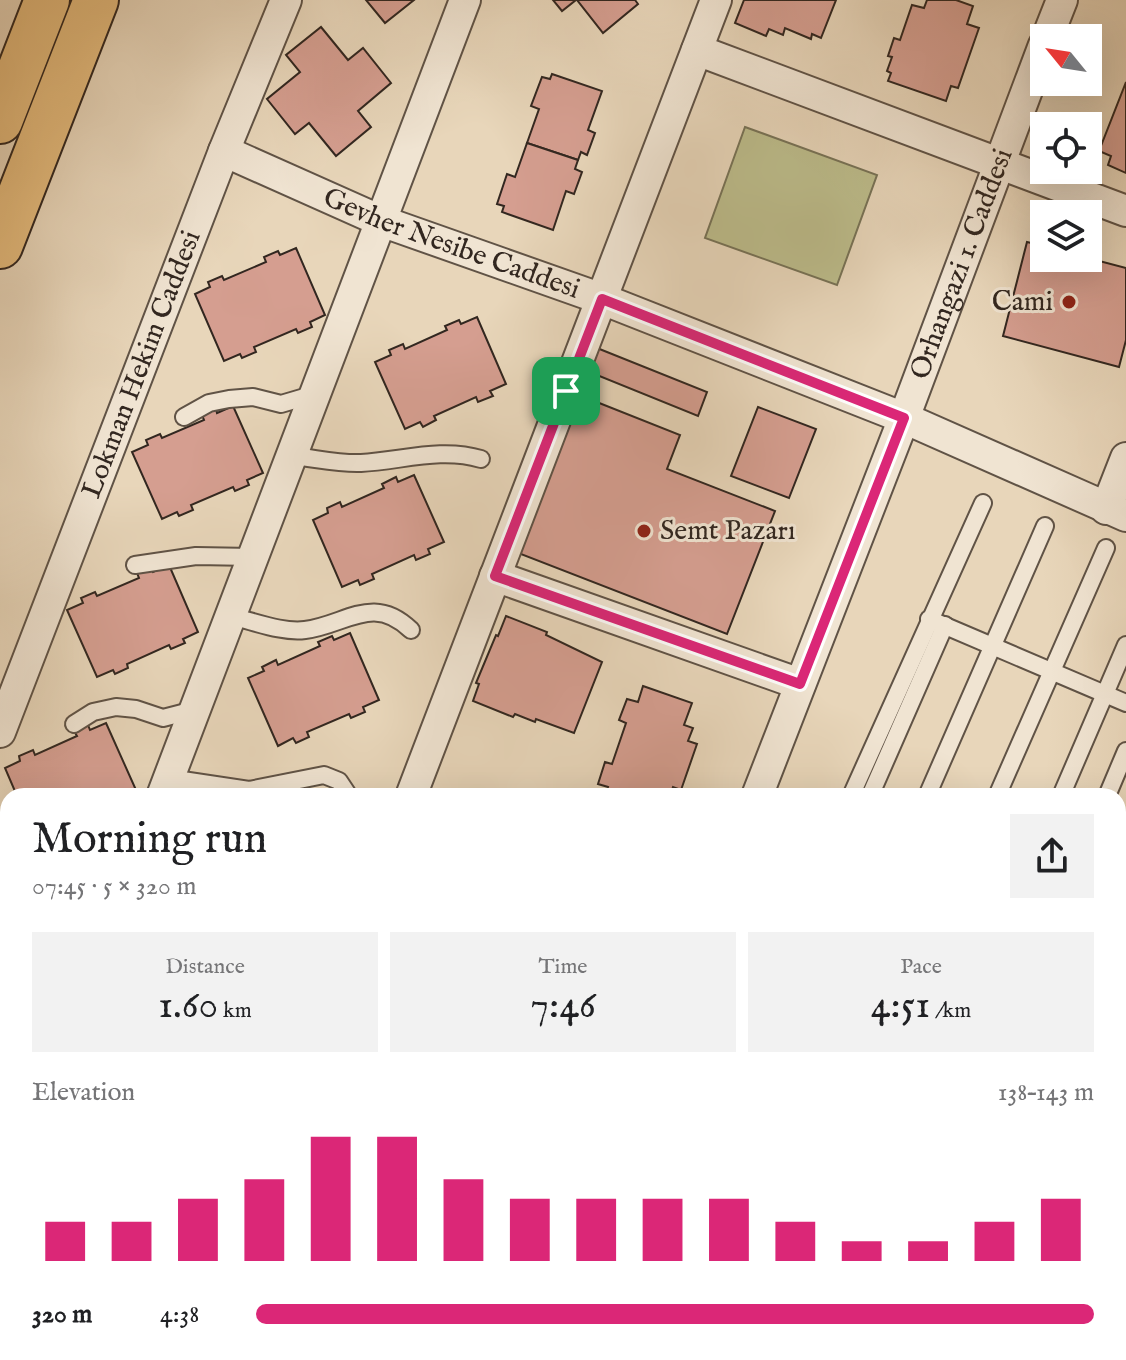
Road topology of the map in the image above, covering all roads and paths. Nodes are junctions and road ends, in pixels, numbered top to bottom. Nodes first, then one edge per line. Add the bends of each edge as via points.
1 (47, 0) edge
2 (96, 0) edge
3 (286, 0) edge
4 (465, 0) edge
5 (716, 0) edge
6 (1062, 0) edge
7 (1053, 24) edge
8 (697, 50) junction
9 (1030, 81) edge
10 (0, 121) edge
11 (224, 151) junction
12 (998, 162) junction
13 (1126, 211) edge
14 (381, 221) junction
15 (0, 246) edge
16 (602, 299) junction
17 (315, 394) junction
18 (184, 417) dead end
19 (904, 418) junction
20 (292, 456) junction
21 (1126, 458) edge
22 (481, 459) dead end
23 (983, 503) dead end
24 (1116, 512) edge
25 (1045, 526) dead end
26 (1106, 548) dead end
27 (253, 557) junction
28 (135, 565) dead end
29 (495, 576) junction
30 (230, 616) junction
31 (937, 622) junction
32 (411, 630) dead end
33 (1126, 645) edge
34 (993, 646) junction
35 (1052, 671) junction
36 (800, 684) junction
37 (1105, 694) junction
38 (1126, 703) edge
39 (194, 710) junction
40 (74, 724) dead end
41 (0, 732) edge
42 (1126, 751) edge
43 (165, 787) edge
44 (193, 788) edge
45 (259, 788) edge
46 (344, 788) edge
47 (414, 788) edge
48 (760, 788) edge
49 (855, 788) edge
50 (873, 788) edge
51 (931, 788) edge
52 (1001, 788) edge
53 (1064, 788) edge
54 (1110, 788) edge

1 - 10 highway
2 - 15 highway
3 - 11 street, Lokman Hekim Caddesi
4 - 14 street
5 - 8 street
6 - 7 street
8 - 12 street
8 - 16 street
9 - 12 street, Orhangazi 1. Caddesi
11 - 14 street, Gevher Nesibe Caddesi
11 - 41 street, Lokman Hekim Caddesi
12 - 13 street
12 - 19 street, Orhangazi 1. Caddesi
14 - 16 street, Gevher Nesibe Caddesi
14 - 17 street
16 - 19 street, Gevher Nesibe Caddesi
16 - 29 street
17 - 18 lane via 281,404 253,397 229,399
17 - 20 street
19 - 24 street, Gevher Nesibe Caddesi
19 - 36 street, Orhangazi 1. Caddesi
20 - 22 lane via 355,463 412,456
20 - 27 street
21 - 24 street
23 - 31 lane
25 - 34 lane
26 - 35 lane
27 - 28 lane via 196,556
27 - 30 street
29 - 36 street
29 - 47 street
30 - 32 lane via 304,631 380,611 398,617
30 - 39 street
31 - 34 lane
31 - 49 lane
31 - 50 lane
33 - 37 lane
34 - 35 lane
34 - 51 lane
35 - 37 lane
35 - 52 lane
36 - 48 street, Orhangazi 1. Caddesi
37 - 38 lane
37 - 53 lane
39 - 40 lane via 163,718 116,707
39 - 43 street
42 - 54 lane
43 - 44 lane
45 - 46 lane via 324,775

